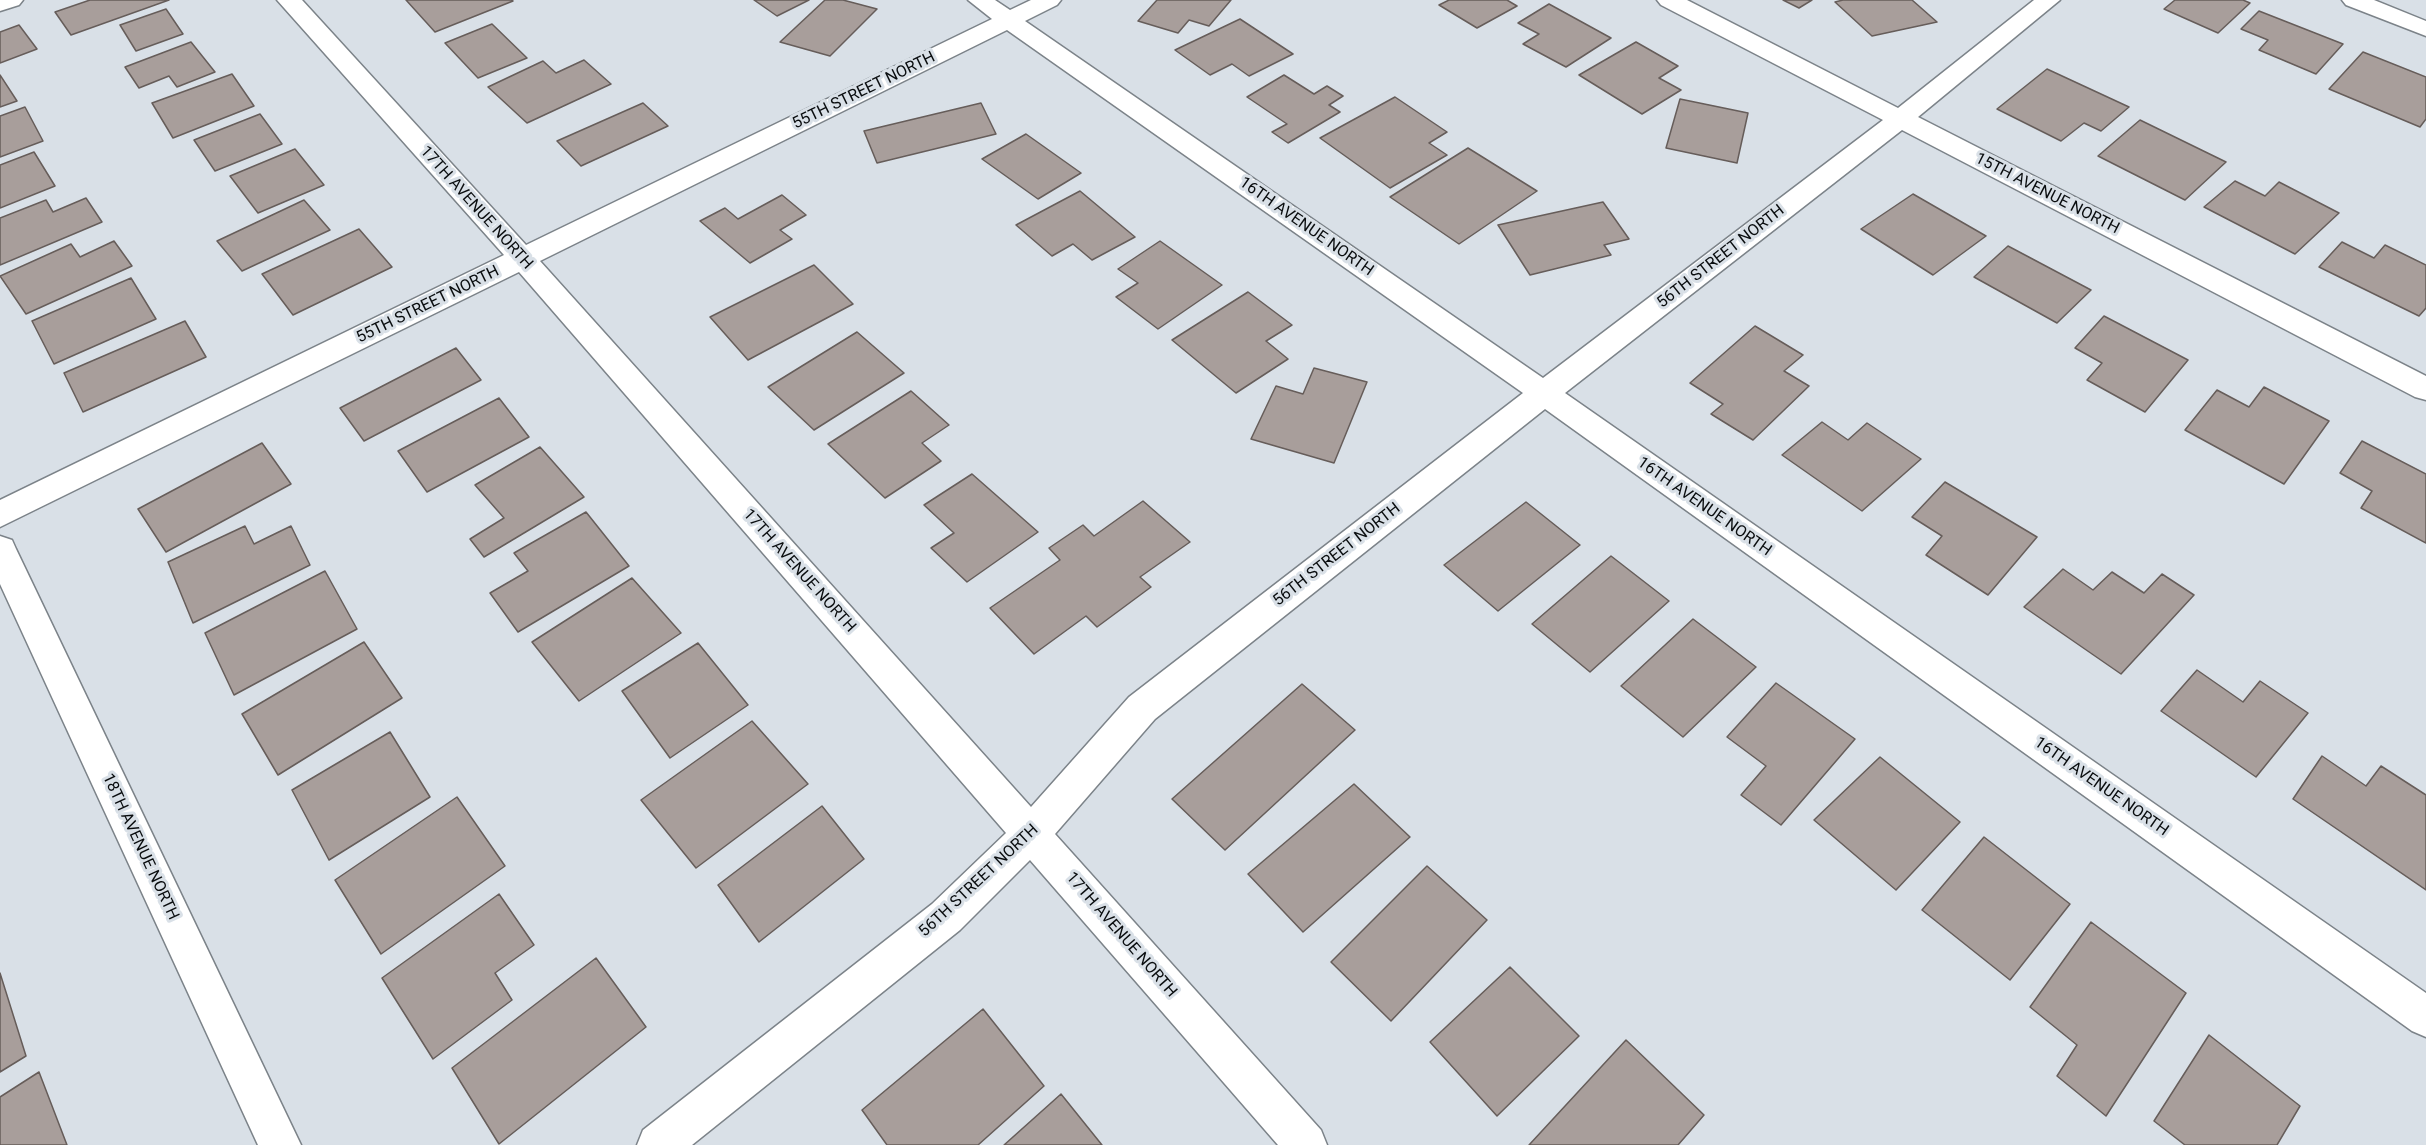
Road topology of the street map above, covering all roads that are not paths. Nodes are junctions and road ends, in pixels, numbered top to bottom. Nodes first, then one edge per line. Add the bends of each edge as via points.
1 (10, 0) edge
2 (289, 0) edge
3 (980, 0) edge
4 (1049, 0) edge
5 (1669, 0) edge
6 (2048, 0) edge
7 (2354, 0) edge
8 (0, 4) edge
9 (1009, 20) junction
10 (2426, 29) edge
11 (1900, 119) junction
12 (523, 259) junction
13 (2426, 389) edge
14 (1544, 393) junction
15 (0, 514) edge
16 (0, 549) edge
17 (1031, 834) junction
18 (2426, 1017) edge
19 (280, 1145) edge
20 (658, 1145) edge
21 (1306, 1145) edge

1 - 8 street
2 - 12 street, 17TH AVENUE NORTH
3 - 9 street, 16TH AVENUE NORTH
4 - 9 street, 55TH STREET NORTH
5 - 11 street, 15TH AVENUE NORTH
6 - 11 street, 56TH STREET NORTH
7 - 10 street
9 - 12 street, 55TH STREET NORTH
9 - 14 street, 16TH AVENUE NORTH
11 - 13 street, 15TH AVENUE NORTH
11 - 14 street, 56TH STREET NORTH
12 - 15 street, 55TH STREET NORTH
12 - 17 street, 17TH AVENUE NORTH
14 - 17 street, 56TH STREET NORTH via 1142,708
14 - 18 street, 16TH AVENUE NORTH
16 - 19 street, 18TH AVENUE NORTH
17 - 20 street, 56TH STREET NORTH via 946,917
17 - 21 street, 17TH AVENUE NORTH

